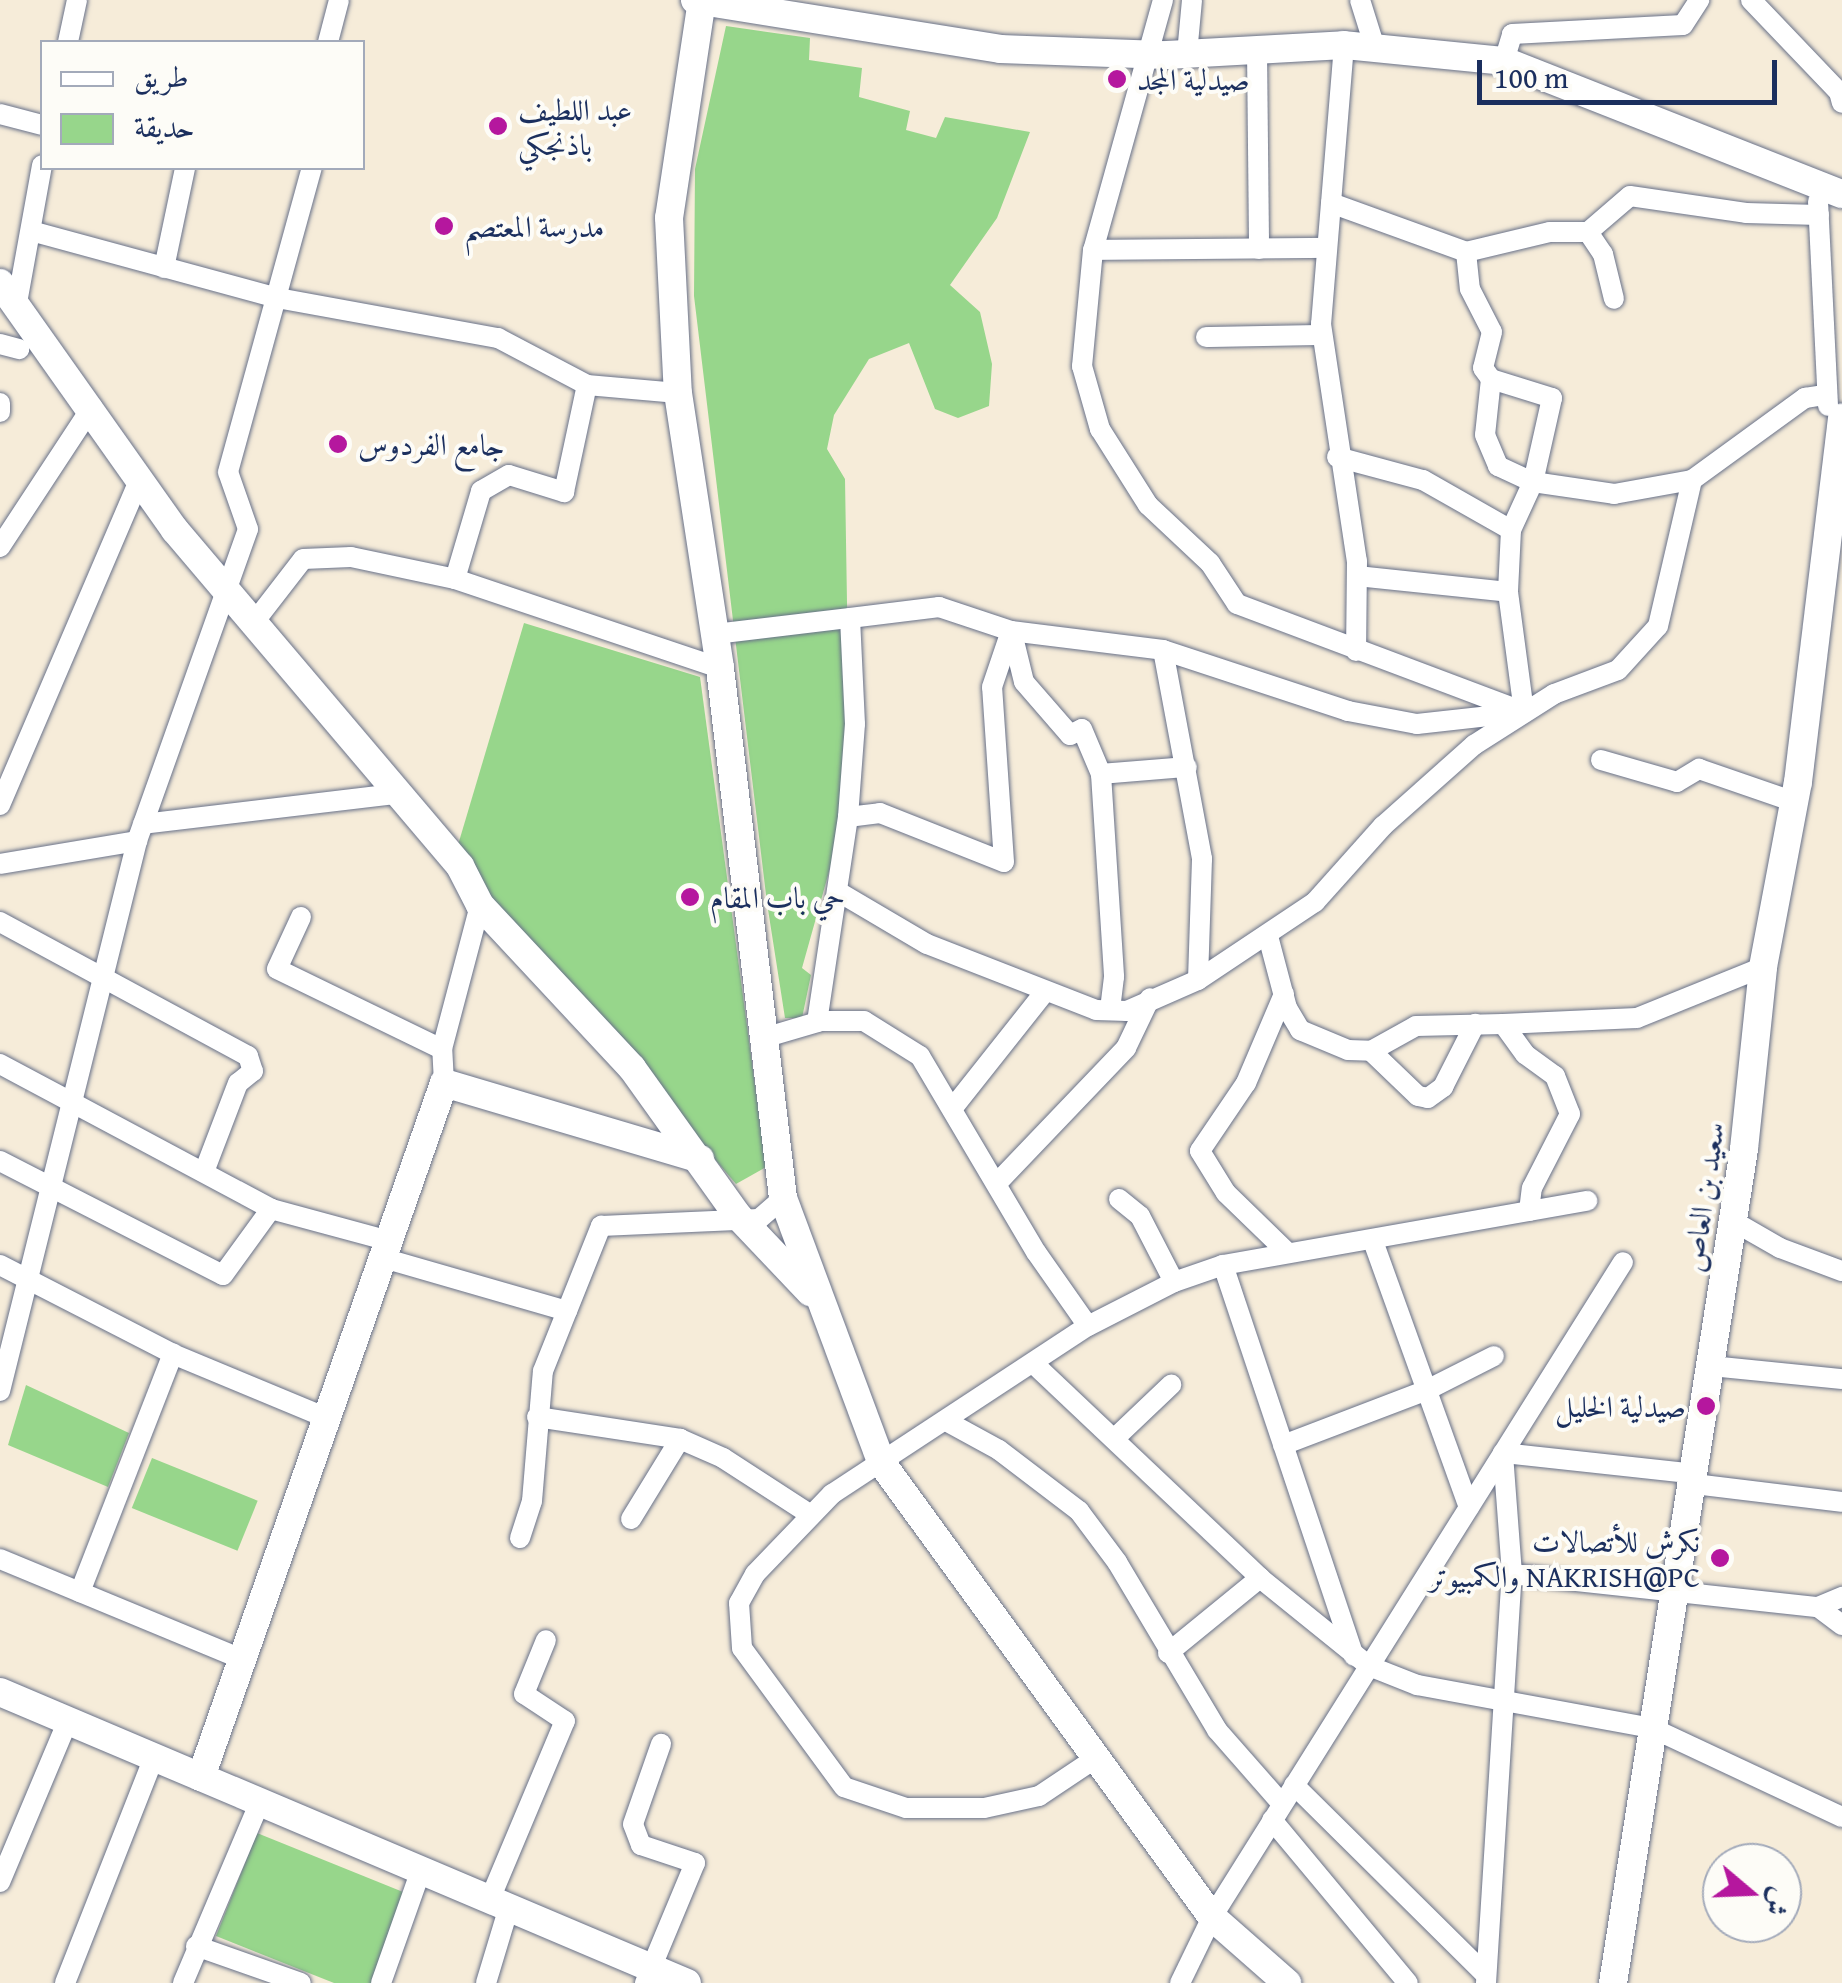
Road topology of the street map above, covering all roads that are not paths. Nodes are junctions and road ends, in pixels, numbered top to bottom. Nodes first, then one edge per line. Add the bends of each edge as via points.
1 (77, 0) edge
2 (339, 0) edge
3 (700, 0) edge
4 (1163, 0) edge
5 (1175, 0) edge
6 (1189, 0) edge
7 (1360, 0) edge
8 (1699, 0) edge
9 (1750, 0) edge
10 (68, 40) edge
11 (329, 40) edge
12 (1344, 44) junction
13 (1375, 48) junction
14 (1257, 50) junction
15 (1144, 54) junction
16 (1187, 54) junction
17 (1504, 61) junction
18 (1842, 68) edge
19 (1841, 97) edge
20 (0, 114) edge
21 (40, 124) edge
22 (41, 170) edge
23 (186, 170) edge
24 (311, 170) edge
25 (1830, 189) edge
26 (1331, 203) junction
27 (1818, 214) junction
28 (31, 231) junction
29 (1588, 232) junction
30 (1327, 248) junction
31 (1259, 249) junction
32 (1093, 250) junction
33 (1466, 252) junction
34 (164, 268) junction
35 (8, 293) edge
36 (277, 298) junction
37 (1614, 299) dead end
38 (1322, 335) junction
39 (1206, 337) dead end
40 (1492, 379) junction
41 (587, 384) junction
42 (678, 393) junction
43 (1825, 394) junction
44 (0, 403) edge
45 (92, 408) junction
46 (0, 412) edge
47 (1840, 429) edge
48 (1337, 457) junction
49 (140, 479) junction
50 (1692, 480) junction
51 (1532, 482) junction
52 (1512, 530) junction
53 (0, 546) edge
54 (1356, 576) junction
55 (455, 580) junction
56 (228, 586) junction
57 (1508, 592) junction
58 (850, 618) junction
59 (252, 624) junction
60 (1011, 631) junction
61 (715, 634) junction
62 (1163, 650) junction
63 (1356, 651) junction
64 (720, 668) junction
65 (1524, 712) junction
66 (1601, 760) dead end
67 (1187, 766) junction
68 (1101, 774) junction
69 (393, 794) junction
70 (1795, 802) junction
71 (0, 805) edge
72 (848, 817) junction
73 (140, 832) junction
74 (0, 864) edge
75 (837, 891) junction
76 (480, 905) junction
77 (300, 917) dead end
78 (0, 922) edge
79 (1268, 936) junction
80 (1763, 967) junction
81 (105, 979) junction
82 (1198, 980) junction
83 (1044, 993) junction
84 (1284, 994) junction
85 (1150, 998) junction
86 (1110, 1010) junction
87 (817, 1022) junction
88 (1474, 1024) junction
89 (1503, 1024) junction
90 (767, 1037) junction
91 (442, 1049) junction
92 (1371, 1051) junction
93 (0, 1064) edge
94 (444, 1083) junction
95 (73, 1104) junction
96 (952, 1109) junction
97 (702, 1159) junction
98 (0, 1161) edge
99 (204, 1172) junction
100 (999, 1181) junction
101 (52, 1187) junction
102 (784, 1198) junction
103 (1119, 1199) dead end
104 (1587, 1200) dead end
105 (270, 1208) junction
106 (1530, 1211) junction
107 (738, 1216) junction
108 (1733, 1221) junction
109 (1373, 1240) junction
110 (387, 1249) junction
111 (1288, 1253) junction
112 (1622, 1262) dead end
113 (1222, 1264) junction
114 (0, 1265) edge
115 (1842, 1271) edge
116 (28, 1279) junction
117 (1174, 1282) junction
118 (818, 1300) junction
119 (568, 1311) junction
120 (1088, 1326) junction
121 (172, 1354) junction
122 (1494, 1356) dead end
123 (1034, 1364) junction
124 (1712, 1366) junction
125 (1842, 1380) edge
126 (1171, 1385) dead end
127 (1427, 1390) junction
128 (0, 1391) edge
129 (538, 1417) junction
130 (327, 1418) junction
131 (946, 1421) junction
132 (680, 1439) junction
133 (1114, 1439) junction
134 (1283, 1444) junction
135 (1503, 1453) junction
136 (881, 1462) junction
137 (1694, 1479) junction
138 (1842, 1502) edge
139 (1469, 1507) junction
140 (810, 1516) junction
141 (630, 1519) dead end
142 (520, 1538) dead end
143 (0, 1560) edge
144 (1512, 1574) junction
145 (1260, 1578) junction
146 (80, 1592) junction
147 (1675, 1594) junction
148 (1842, 1597) edge
149 (1818, 1607) junction
150 (1842, 1626) edge
151 (546, 1640) dead end
152 (1168, 1654) junction
153 (242, 1659) junction
154 (1362, 1661) junction
155 (0, 1692) edge
156 (1502, 1703) junction
157 (68, 1720) junction
158 (1652, 1728) junction
159 (661, 1744) dead end
160 (1099, 1756) junction
161 (154, 1757) junction
162 (201, 1777) junction
163 (1294, 1785) junction
164 (260, 1802) junction
165 (1277, 1812) junction
166 (1842, 1818) edge
167 (421, 1870) junction
168 (0, 1882) edge
169 (500, 1903) junction
170 (1212, 1916) junction
171 (196, 1946) junction
172 (648, 1975) edge
173 (1486, 1979) edge
174 (65, 1983) edge
175 (183, 1983) edge
176 (301, 1983) edge
177 (382, 1983) edge
178 (486, 1983) edge
179 (687, 1983) edge
180 (1180, 1983) edge
181 (1288, 1983) edge
182 (1408, 1983) edge
183 (1613, 1983) edge

1 - 10 street
2 - 11 street
3 - 15 main road via 1000,49
3 - 42 main road via 669,218
4 - 15 street
5 - 6 street
6 - 16 street
7 - 13 street
8 - 17 street via 1683,25 1512,34
9 - 19 street
12 - 13 main road
12 - 14 main road
12 - 26 street
13 - 17 main road
14 - 16 main road
14 - 31 street
15 - 16 main road
15 - 32 street
17 - 25 main road
18 - 19 street
20 - 21 street
22 - 28 street
23 - 34 street
24 - 36 street
25 - 27 street
26 - 30 street
26 - 33 street
27 - 29 street via 1746,213 1630,196
27 - 43 street
28 - 34 street
28 - 35 street
29 - 33 street via 1550,232
29 - 37 street via 1603,254
30 - 31 street
30 - 38 street
31 - 32 street
32 - 63 street via 1082,366 1100,429 1148,505 1210,562 1237,604
33 - 40 street via 1470,289 1492,332 1483,368
34 - 36 street
35 - 45 main road
36 - 41 street via 498,338
36 - 56 street via 228,472 248,529
38 - 39 street
38 - 48 street
40 - 51 street via 1485,435 1498,466
40 - 51 street via 1552,398
41 - 42 street
41 - 55 street via 564,492 508,475 481,490
42 - 61 main road
43 - 47 street
43 - 50 street via 1790,407
44 - 46 street
45 - 49 main road
45 - 53 street
47 - 70 main road, سعيد بن العاص
48 - 52 street via 1424,480
48 - 54 street
49 - 56 main road via 175,530
49 - 71 street
50 - 51 street via 1614,494
50 - 65 street via 1658,626 1618,670
51 - 52 street
52 - 57 street
54 - 57 street
54 - 63 street
55 - 59 street via 351,558 303,559
55 - 64 street
56 - 59 main road
56 - 73 street
57 - 65 street
58 - 60 street via 939,607
58 - 61 street
58 - 72 street via 855,724
59 - 69 main road
60 - 62 street
60 - 68 street via 1024,682 1070,735 1082,728
60 - 72 street via 992,688 1004,862 880,814
61 - 64 main road
62 - 65 street via 1348,712 1416,724
62 - 67 street
63 - 65 street
64 - 90 main road
65 - 79 street via 1462,756 1383,826 1315,902
66 - 70 street via 1677,782 1699,769
67 - 68 street
67 - 82 street via 1202,859
68 - 86 street via 1114,978
69 - 73 street
69 - 76 main road via 460,866
70 - 80 main road, سعيد بن العاص
72 - 75 street
73 - 74 street
73 - 81 street
75 - 83 street via 928,944
75 - 87 street
76 - 91 street
76 - 97 main road via 632,1068
77 - 91 street via 277,970
78 - 81 street
79 - 82 street
79 - 84 street
80 - 89 street via 1637,1018
80 - 108 main road, سعيد بن العاص
81 - 95 street
81 - 99 street via 248,1056 253,1070 238,1083
82 - 85 street
83 - 86 street
83 - 96 street
84 - 92 street via 1300,1030 1348,1050
84 - 111 street via 1246,1083 1200,1150 1226,1193
85 - 86 street via 1127,1011
85 - 100 street via 1126,1048
87 - 90 street
87 - 96 street via 864,1020 920,1056
88 - 89 street
88 - 92 street via 1416,1026
88 - 92 street via 1443,1087 1428,1098
89 - 106 street via 1525,1054 1556,1076 1570,1114 1532,1188
90 - 102 main road
91 - 94 street
93 - 95 street
94 - 97 main road
94 - 110 main road
95 - 99 street
95 - 101 street
96 - 100 street
97 - 107 main road
98 - 101 street
99 - 105 street
100 - 120 street via 1036,1252
101 - 105 street via 223,1275
101 - 116 street
102 - 107 street via 759,1219
102 - 118 main road
103 - 117 street via 1140,1216
104 - 106 street
105 - 110 street
106 - 109 street
107 - 118 main road
107 - 119 street via 601,1226
108 - 115 street
108 - 124 main road, سعيد بن العاص
109 - 111 street
109 - 127 street
110 - 119 street
110 - 130 main road
111 - 113 street
112 - 135 street
113 - 117 street
113 - 134 street
114 - 116 street
116 - 121 street
116 - 128 street
117 - 120 street
118 - 136 main road
119 - 129 street via 543,1371
120 - 123 street
121 - 130 street
121 - 146 street
122 - 127 street
123 - 131 street
123 - 133 street
124 - 125 street
124 - 137 main road, سعيد بن العاص
126 - 133 street
127 - 134 street
127 - 139 street
129 - 132 street
129 - 142 street via 532,1501
130 - 153 main road
131 - 136 street
131 - 152 street via 999,1450 1080,1511
132 - 140 street via 723,1458
132 - 141 street
133 - 145 street
134 - 154 street
135 - 137 street
135 - 139 street
135 - 144 street
136 - 140 street
136 - 160 main road
137 - 138 street
137 - 147 main road, سعيد بن العاص
139 - 154 street
140 - 160 street via 754,1574 739,1603 742,1648 844,1788 906,1808 984,1808 1040,1796
143 - 146 street
144 - 147 street
144 - 156 street
145 - 152 street
145 - 154 street
146 - 153 street
147 - 149 street
147 - 158 main road, سعيد بن العاص
148 - 149 street
149 - 150 street
151 - 169 street via 524,1694 565,1721
152 - 165 street
153 - 162 main road
154 - 156 street via 1416,1685
154 - 163 street
155 - 157 main road
156 - 158 street
156 - 173 street
157 - 161 main road
157 - 168 street
158 - 166 street
158 - 183 main road, سعيد بن العاص
159 - 172 street via 633,1824 640,1846 695,1863
160 - 170 main road
161 - 162 main road
161 - 174 street
162 - 164 main road
163 - 165 street
163 - 173 street
164 - 167 main road
164 - 171 street
165 - 170 street
165 - 182 street
167 - 169 main road
167 - 177 street
169 - 172 main road
169 - 178 street
170 - 180 street
170 - 181 main road
171 - 175 street
171 - 176 street
172 - 179 main road

